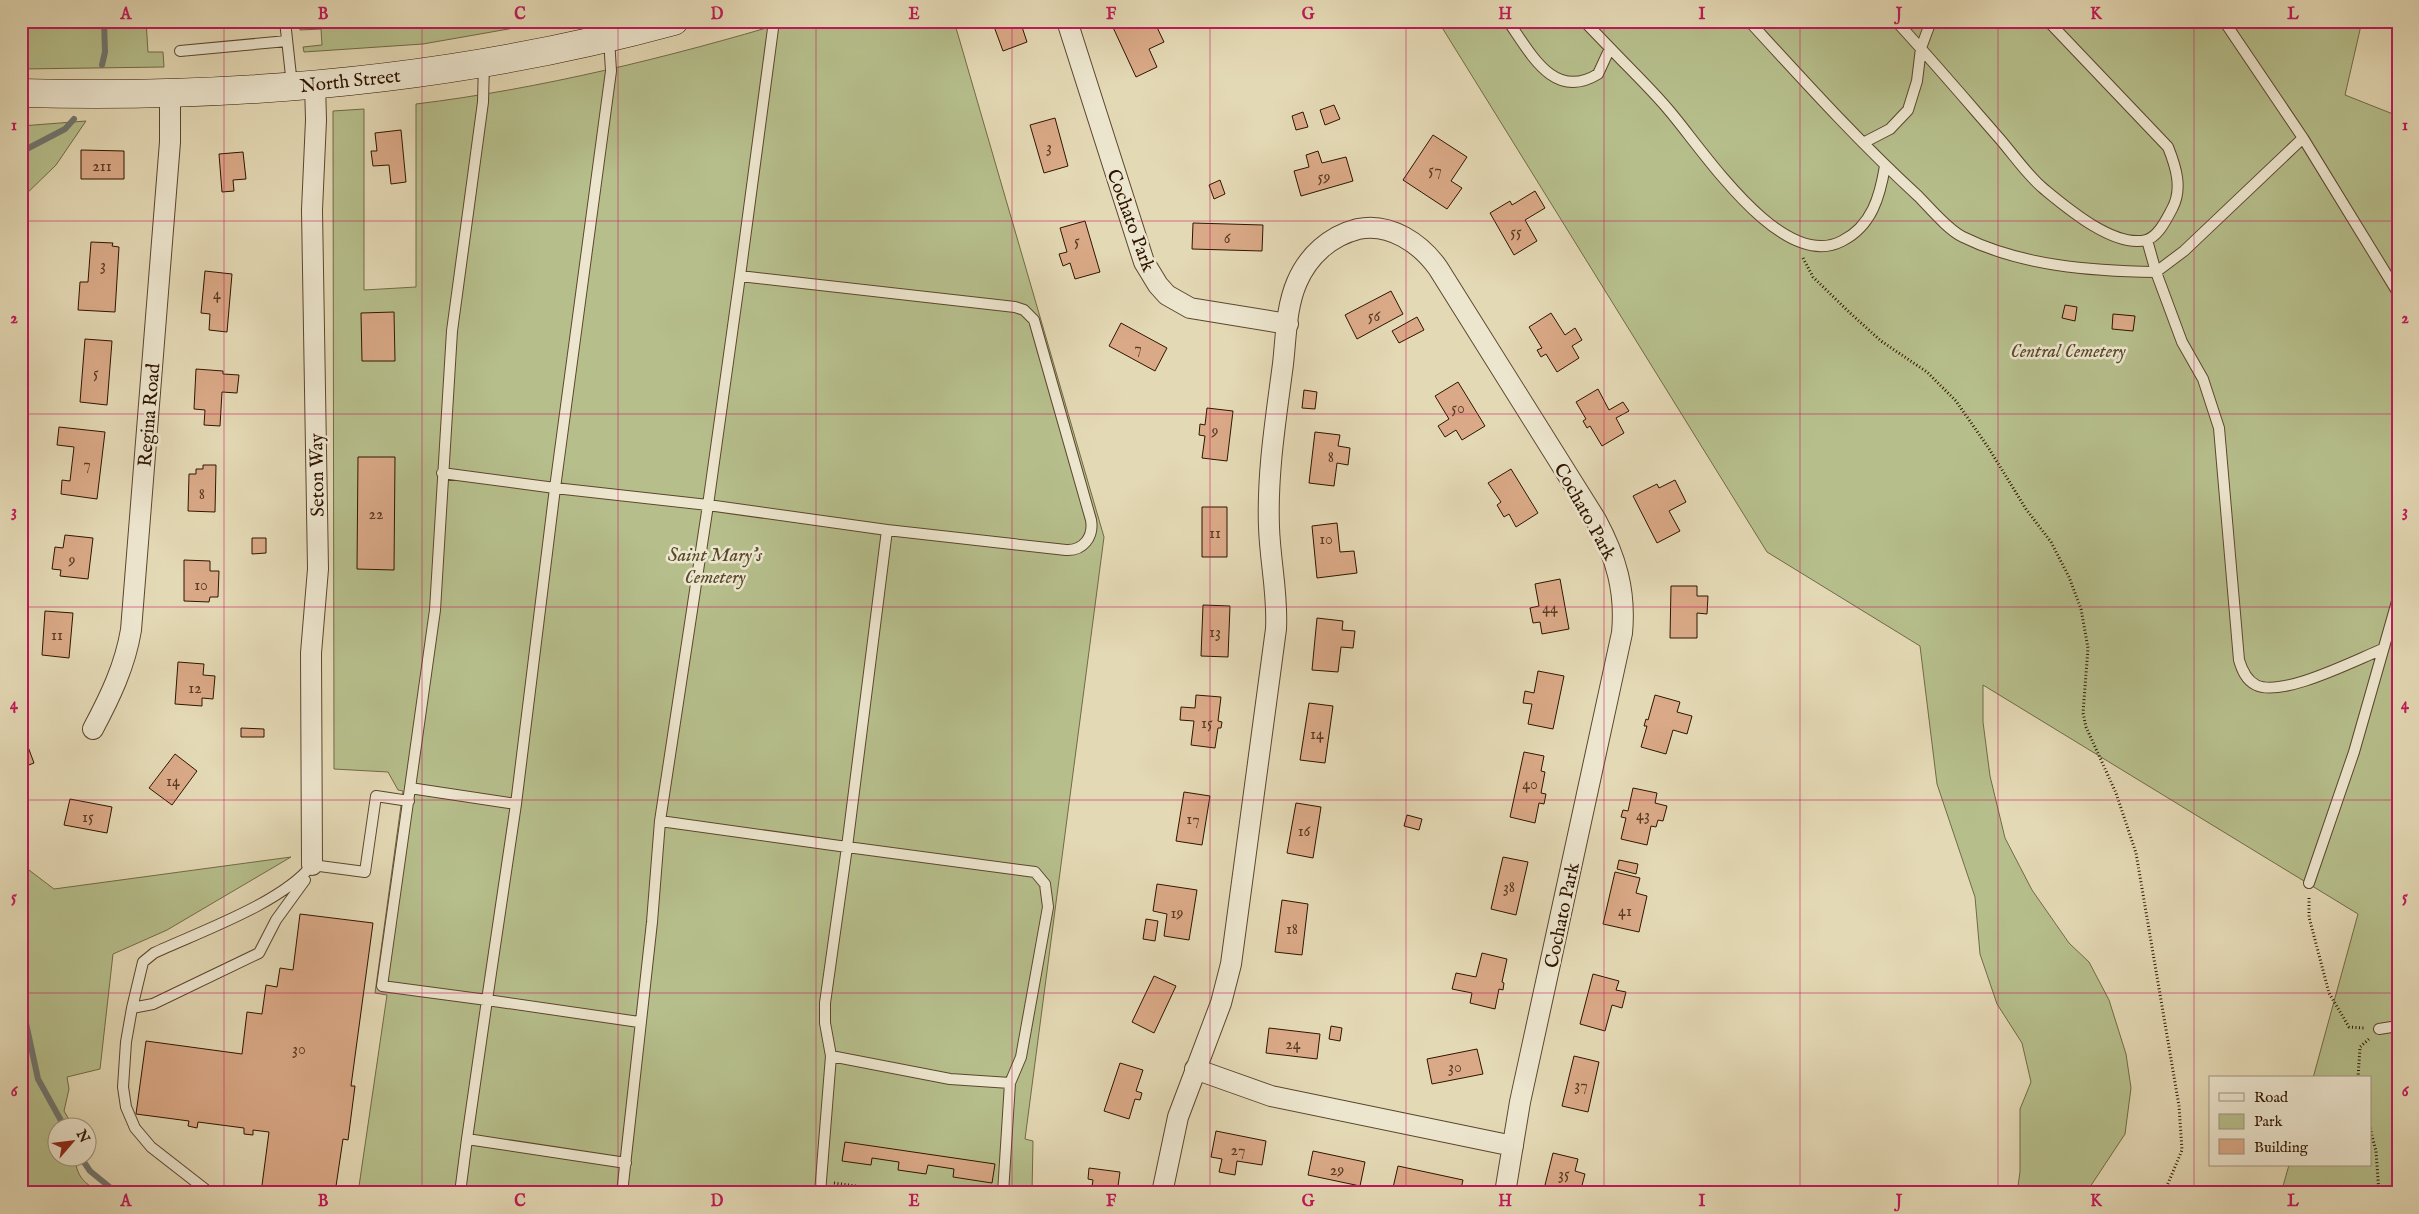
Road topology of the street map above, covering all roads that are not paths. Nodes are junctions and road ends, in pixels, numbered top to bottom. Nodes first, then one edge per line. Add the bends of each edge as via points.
1 (285, 21) edge
2 (674, 21) edge
3 (774, 21) edge
4 (1067, 21) edge
5 (1215, 21) edge
6 (1222, 21) edge
7 (1508, 21) edge
8 (1584, 21) edge
9 (1749, 21) edge
10 (1896, 21) edge
11 (1931, 21) edge
12 (2048, 21) edge
13 (2224, 21) edge
14 (608, 37) junction
15 (287, 41) junction
16 (1610, 48) junction
17 (1921, 48) junction
18 (180, 51) dead end
19 (484, 62) junction
20 (303, 84) junction
21 (21, 94) edge
22 (170, 94) junction
23 (2303, 138) junction
24 (1863, 142) junction
25 (1884, 166) junction
26 (2148, 240) junction
27 (2156, 272) junction
28 (740, 276) junction
29 (2398, 293) edge
30 (1288, 324) junction
31 (442, 473) junction
32 (555, 488) junction
33 (708, 505) junction
34 (888, 530) junction
35 (2398, 598) edge
36 (2383, 649) junction
37 (93, 729) dead end
38 (410, 788) junction
39 (409, 801) junction
40 (516, 804) junction
41 (660, 821) junction
42 (847, 847) junction
43 (312, 866) junction
44 (2309, 883) road end
45 (487, 1000) junction
46 (132, 1008) junction
47 (639, 1022) junction
48 (2398, 1026) edge
49 (2379, 1029) road end
50 (831, 1056) junction
51 (1195, 1069) junction
52 (1010, 1083) junction
53 (467, 1139) junction
54 (1513, 1146) junction
55 (626, 1163) junction
56 (210, 1193) edge
57 (460, 1193) edge
58 (622, 1193) edge
59 (820, 1193) edge
60 (1003, 1193) edge
61 (1162, 1193) edge
62 (1505, 1193) edge

1 - 15 lane
2 - 14 main road, North Street
3 - 28 lane
4 - 30 street, Cochato Park via 1138,248 1158,286 1178,303 1190,308
5 - 6 lane
7 - 16 lane via 1545,70 1563,83 1576,84 1598,74
8 - 16 lane
9 - 24 lane
10 - 17 lane
11 - 17 lane
12 - 26 lane via 2168,147 2176,171 2177,196 2158,232
13 - 23 lane
14 - 19 main road, North Street
14 - 32 lane via 611,71
15 - 18 lane
15 - 20 lane
16 - 25 lane via 1667,107 1756,213 1797,242 1815,247 1835,245 1863,227 1877,202
17 - 24 lane via 1917,81 1908,110 1890,129
17 - 26 lane via 2042,188 2086,221 2115,237
19 - 20 main road, North Street via 406,74
19 - 31 lane via 483,102 452,338
20 - 22 main road, North Street
20 - 43 street, Seton Way via 316,120 312,210 318,569 311,653
21 - 22 main road, North Street
22 - 37 street, Regina Road via 170,142 131,630 117,680
23 - 27 lane via 2184,251
23 - 29 lane
24 - 25 lane
25 - 27 lane via 1961,236 1999,252 2098,271
26 - 27 lane
27 - 36 lane via 2182,342 2204,379 2219,428 2239,660 2246,676 2257,686 2280,689
28 - 33 lane
28 - 34 lane via 1015,307 1024,310 1034,320 1091,520 1092,532 1086,542 1077,549 1066,550
30 - 51 street, Cochato Park via 1271,461 1269,504 1270,547 1277,599 1276,629 1234,950 1221,1003
30 - 54 street, Cochato Park via 1297,281 1310,260 1329,242 1352,231 1368,228 1385,230 1412,240 1438,268 1586,504 1606,538 1618,571 1624,602 1622,633
31 - 32 lane
31 - 38 lane via 435,610
32 - 33 lane
32 - 40 lane
33 - 34 lane
33 - 41 lane
34 - 42 lane
35 - 36 lane
36 - 44 lane via 2354,752
38 - 39 lane
38 - 40 lane
39 - 43 lane via 376,796 365,872
39 - 45 lane via 382,986
40 - 45 lane
41 - 42 lane
41 - 47 lane via 652,922
42 - 50 lane via 826,1003 825,1023
42 - 52 lane via 1035,872 1045,884 1048,907 1021,1057
43 - 46 lane via 276,920 259,953 153,1004
43 - 46 lane via 276,895 148,957 143,962
45 - 47 lane
45 - 53 lane
46 - 56 lane via 123,1087 130,1118 151,1147
47 - 55 lane
48 - 49 lane
50 - 52 lane via 950,1079
50 - 59 lane
51 - 54 street via 1271,1096
51 - 61 street, Cochato Park via 1178,1117
52 - 60 lane
53 - 55 lane
53 - 57 lane
54 - 62 street, Cochato Park
55 - 58 lane

